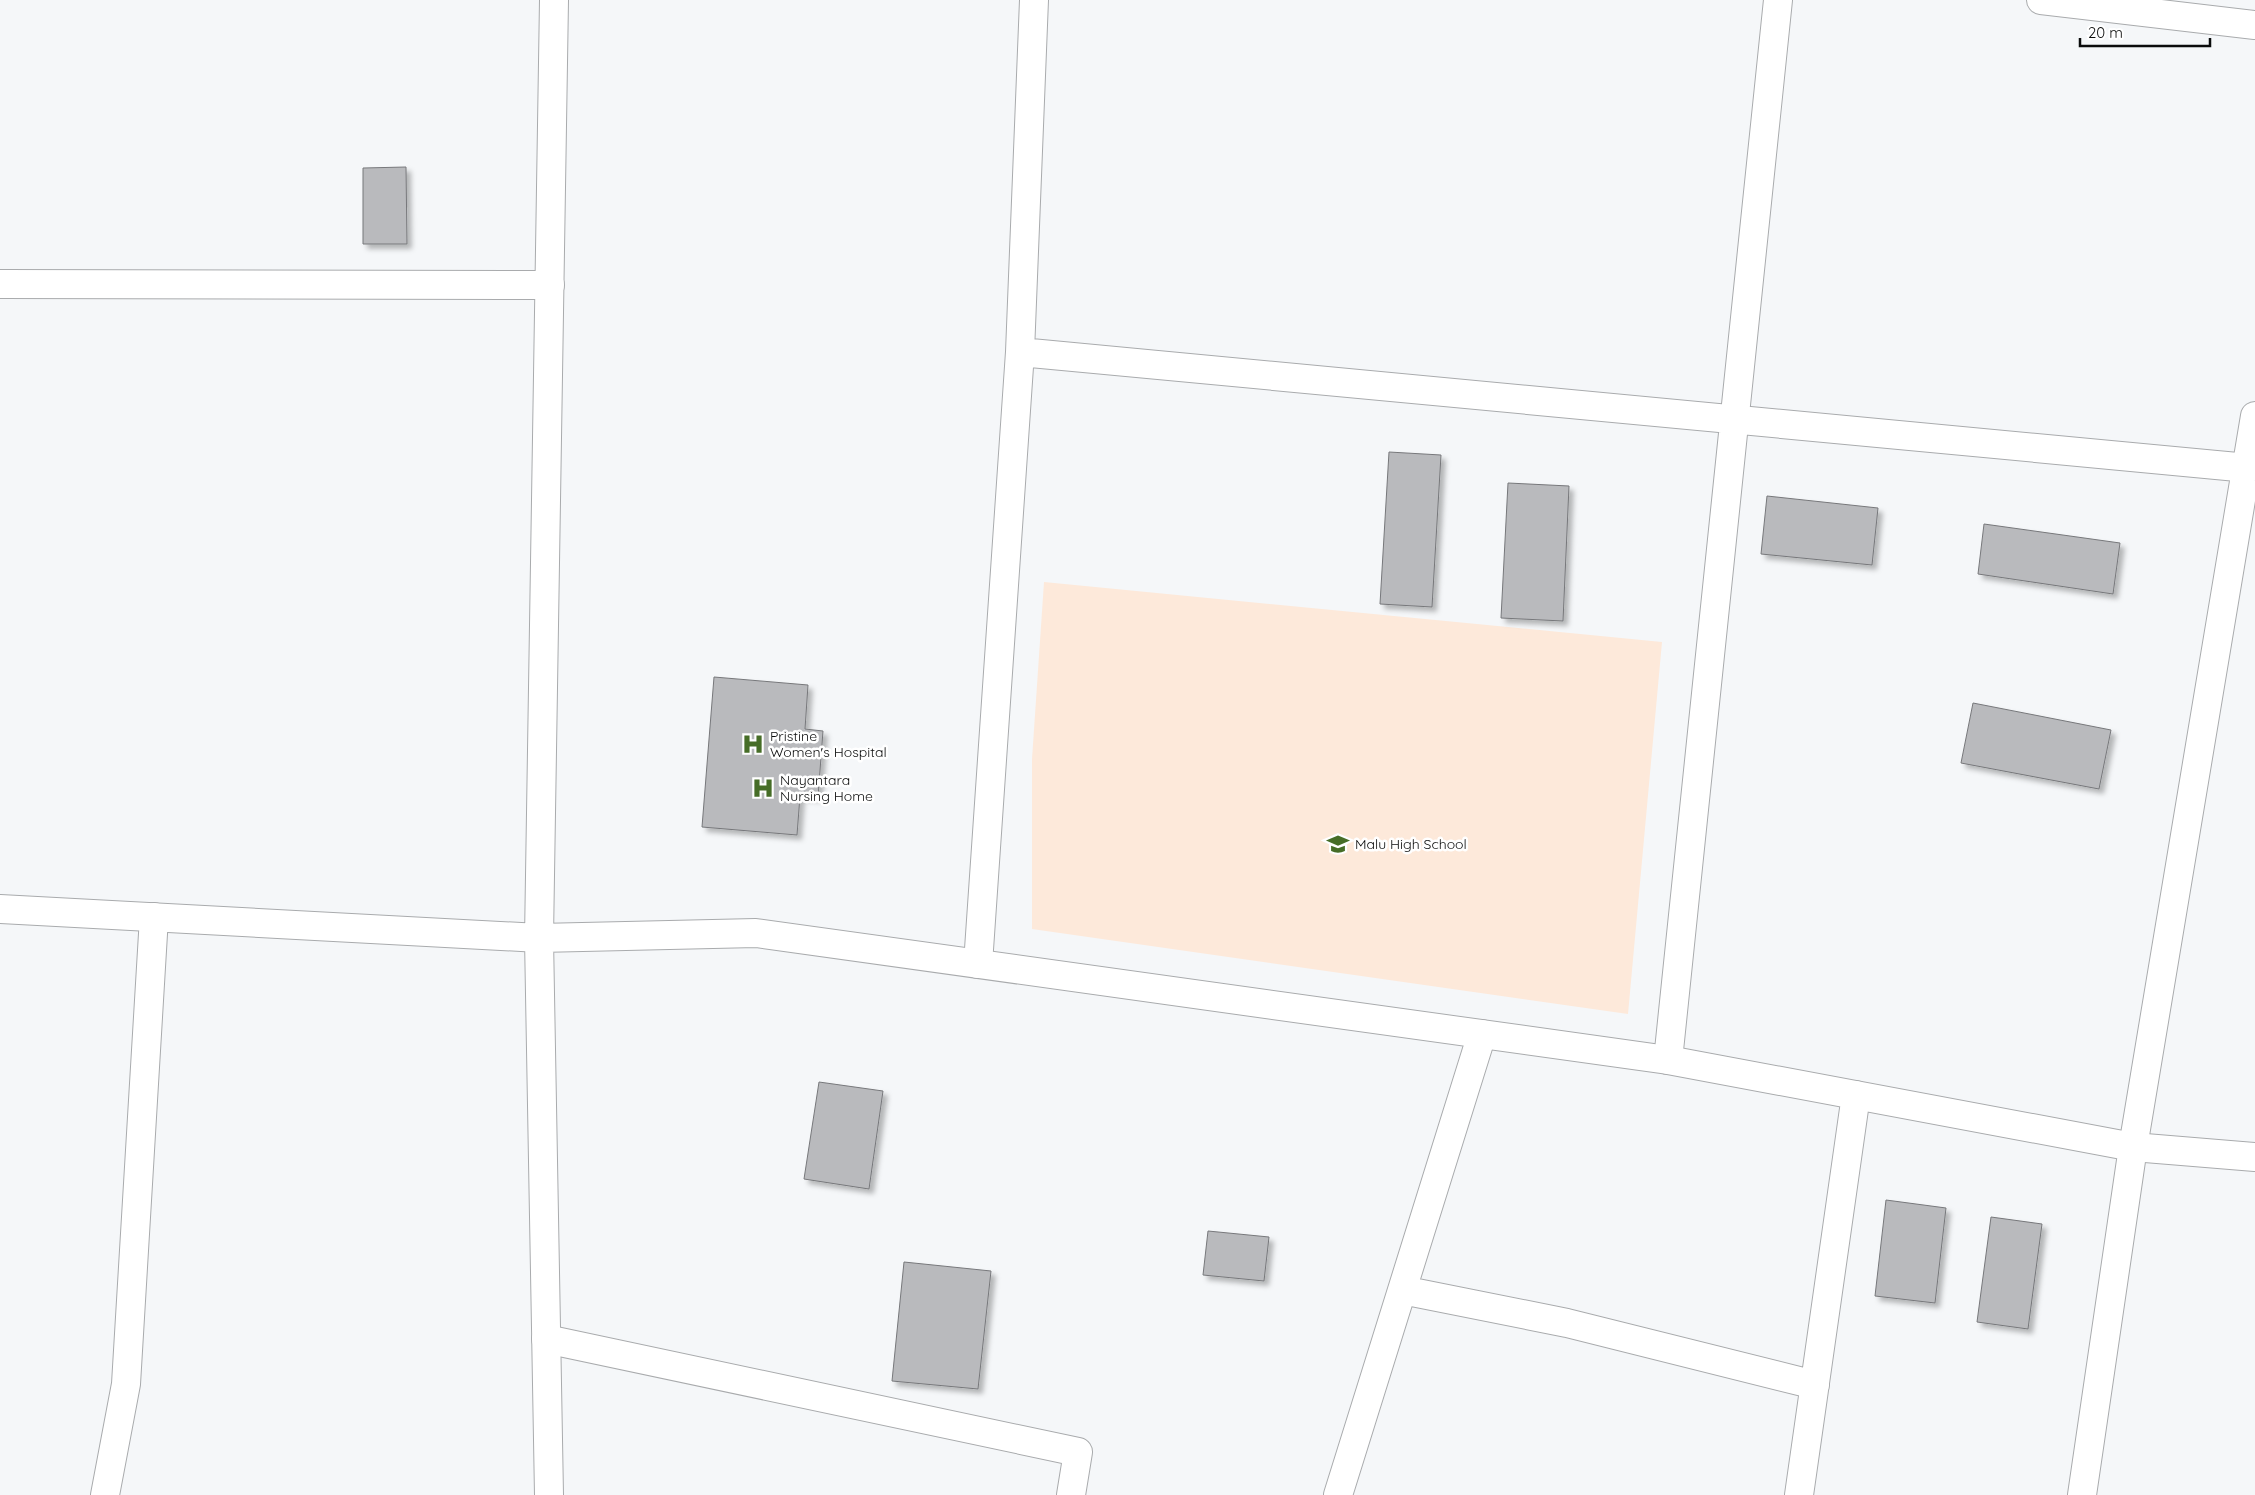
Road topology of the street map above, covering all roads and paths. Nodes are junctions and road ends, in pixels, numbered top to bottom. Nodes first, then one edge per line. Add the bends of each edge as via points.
1 (554, 0) edge
2 (1034, 0) edge
3 (1778, 0) edge
4 (2041, 0) edge
5 (2255, 25) edge
6 (0, 284) edge
7 (550, 285) junction
8 (1020, 352) junction
9 (2255, 416) edge
10 (1735, 419) junction
11 (2248, 468) junction
12 (0, 909) edge
13 (154, 917) junction
14 (539, 938) junction
15 (978, 964) junction
16 (1482, 1034) junction
17 (1668, 1060) junction
18 (1856, 1095) junction
19 (2133, 1147) junction
20 (2255, 1157) edge
21 (1402, 1290) junction
22 (546, 1339) junction
23 (1815, 1385) junction
24 (105, 1495) edge
25 (549, 1495) edge
26 (1071, 1495) edge
27 (1338, 1495) edge
28 (1799, 1495) edge
29 (2082, 1495) edge

1 - 7 street
2 - 8 street
3 - 10 street
4 - 5 street
6 - 7 street
7 - 14 street
8 - 10 street
8 - 15 street
9 - 11 street
10 - 11 street
10 - 17 street
11 - 19 street
12 - 13 street
13 - 14 street
13 - 24 street via 126,1384
14 - 15 street via 756,933
14 - 22 street
15 - 16 street
16 - 17 street
16 - 21 street
17 - 18 street
18 - 19 street
18 - 23 street
19 - 20 street
19 - 29 street
21 - 23 street via 1567,1322
21 - 27 street
22 - 25 street
22 - 26 street via 1078,1452
23 - 28 street

